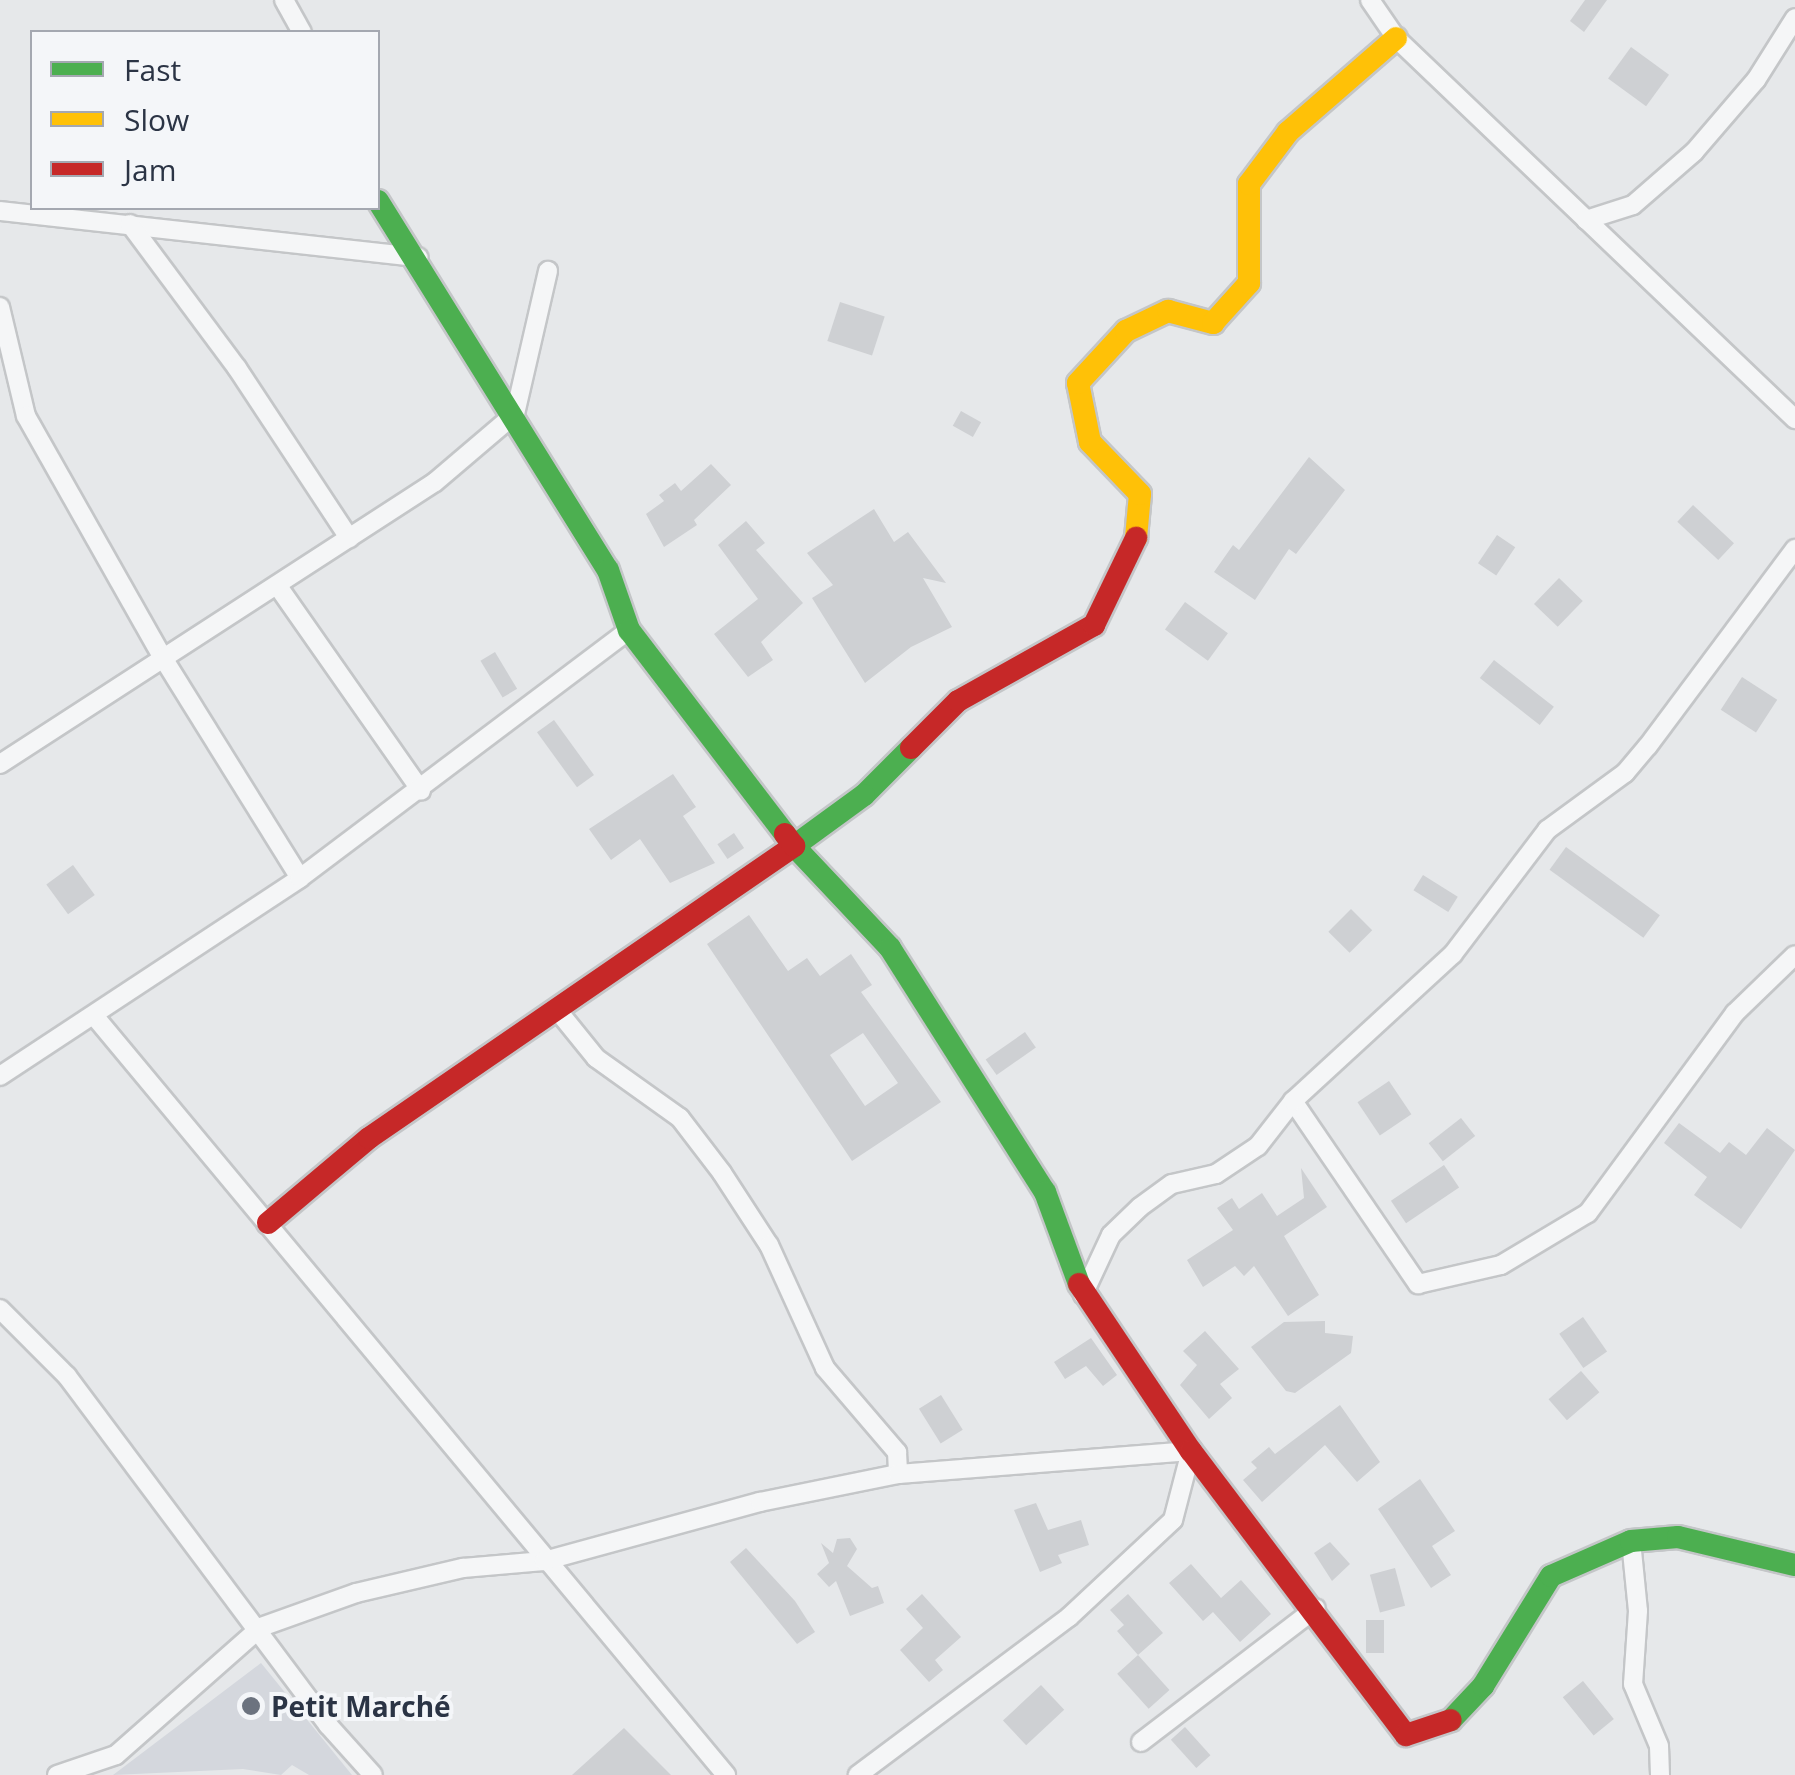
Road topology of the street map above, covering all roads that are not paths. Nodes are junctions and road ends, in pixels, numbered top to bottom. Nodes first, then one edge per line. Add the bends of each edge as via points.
1 (284, 0) edge
2 (1370, 0) edge
3 (1795, 18) edge
4 (301, 30) edge
5 (1396, 38) junction
6 (380, 204) edge
7 (0, 210) edge
8 (1586, 220) junction
9 (130, 224) junction
10 (418, 257) junction
11 (548, 270) dead end
12 (0, 307) edge
13 (516, 414) junction
14 (1795, 419) edge
15 (349, 538) junction
16 (1795, 549) edge
17 (277, 585) junction
18 (629, 630) junction
19 (163, 658) junction
20 (0, 764) edge
21 (421, 790) junction
22 (794, 846) junction
23 (300, 878) junction
24 (1795, 955) edge
25 (558, 1011) junction
26 (96, 1018) junction
27 (0, 1076) edge
28 (1294, 1101) junction
29 (268, 1223) junction
30 (1083, 1295) junction
31 (0, 1309) edge
32 (1191, 1451) junction
33 (898, 1474) junction
34 (1631, 1541) junction
35 (544, 1561) junction
36 (1795, 1565) edge
37 (1316, 1608) junction
38 (256, 1630) junction
39 (1141, 1742) dead end
40 (56, 1775) edge
41 (373, 1775) edge
42 (726, 1775) edge
43 (858, 1775) edge
44 (1660, 1775) edge

1 - 4 street
2 - 5 street
3 - 8 street via 1756,80 1694,152 1634,205
5 - 8 street
5 - 22 street via 1288,132 1248,184 1249,283 1213,324 1168,311 1126,331 1078,383 1090,442 1140,494 1137,535 1094,625 958,702 864,795
6 - 10 street
7 - 9 street
8 - 14 street
9 - 10 street
9 - 15 street via 237,368
10 - 13 street
11 - 13 street
12 - 19 street via 26,416
13 - 15 street via 435,482
13 - 18 street via 608,570
15 - 17 street
16 - 28 street via 1626,773 1547,830 1454,954
17 - 19 street
17 - 21 street
18 - 21 street
18 - 22 street
19 - 20 street
19 - 23 street
21 - 23 street
22 - 25 street
22 - 30 street via 890,948 946,1035 1045,1192
23 - 26 street
24 - 28 street via 1736,1013 1588,1213 1501,1265 1418,1284
25 - 29 street via 369,1138
25 - 33 street via 596,1058 680,1118 722,1173 770,1245 825,1368 898,1452
26 - 27 street
26 - 29 street
28 - 30 street via 1258,1146 1216,1174 1172,1184 1140,1206 1111,1235
29 - 35 street
30 - 32 street
31 - 38 street via 66,1376
32 - 33 street
32 - 37 street
32 - 43 street via 1172,1520 1069,1618
33 - 35 street via 760,1502
34 - 36 street via 1678,1537
34 - 37 street via 1550,1576 1482,1686 1451,1720 1406,1735
34 - 44 street via 1638,1611 1633,1684 1659,1746
35 - 38 street via 463,1568 356,1593
35 - 42 street
37 - 39 street
38 - 40 street via 116,1755
38 - 41 street

